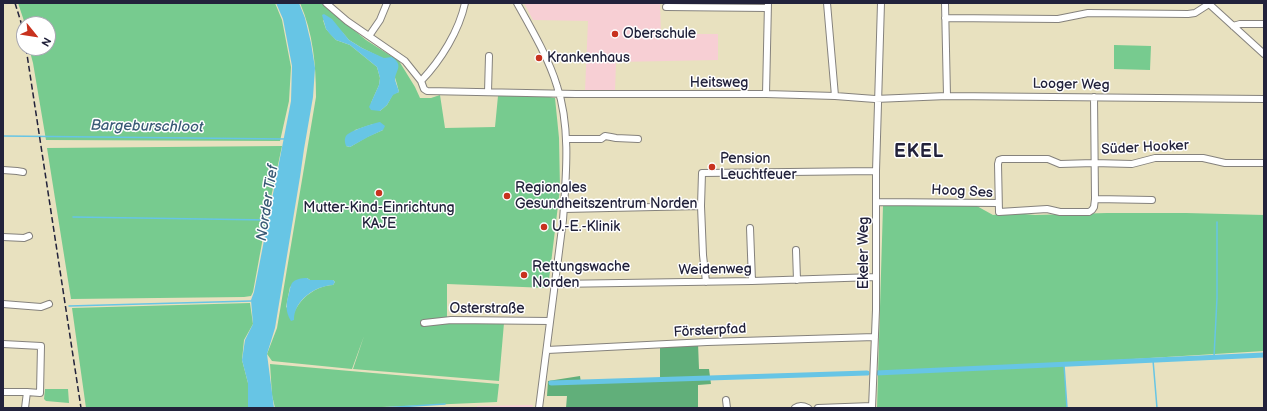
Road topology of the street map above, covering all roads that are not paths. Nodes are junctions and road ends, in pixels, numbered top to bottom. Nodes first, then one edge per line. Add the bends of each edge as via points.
1 (326, 3) edge
2 (387, 3) edge
3 (465, 3) edge
4 (517, 3) edge
5 (827, 3) edge
6 (881, 3) edge
7 (945, 3) edge
8 (1208, 3) edge
9 (767, 6) edge
10 (666, 7) dead end
11 (946, 18) junction
12 (1264, 24) edge
13 (1233, 26) junction
14 (368, 36) junction
15 (1264, 54) edge
16 (489, 56) dead end
17 (421, 81) junction
18 (488, 92) junction
19 (560, 94) junction
20 (766, 94) junction
21 (835, 96) junction
22 (947, 96) junction
23 (1094, 97) junction
24 (878, 99) junction
25 (1264, 99) edge
26 (566, 139) junction
27 (638, 139) dead end
28 (1264, 162) edge
29 (1094, 163) junction
30 (3, 170) edge
31 (876, 171) junction
32 (23, 172) dead end
33 (1095, 199) junction
34 (1152, 200) dead end
35 (876, 202) junction
36 (998, 203) junction
37 (701, 206) junction
38 (564, 208) junction
39 (750, 228) dead end
40 (29, 236) dead end
41 (3, 237) edge
42 (796, 250) dead end
43 (875, 277) junction
44 (797, 280) junction
45 (752, 281) junction
46 (706, 282) junction
47 (555, 284) junction
48 (3, 304) edge
49 (49, 304) dead end
50 (550, 322) junction
51 (424, 323) dead end
52 (874, 337) junction
53 (3, 344) edge
54 (547, 350) junction
55 (3, 392) edge
56 (27, 392) junction
57 (726, 400) dead end
58 (872, 407) edge
59 (25, 408) edge
60 (539, 408) edge
61 (727, 408) edge
62 (795, 408) edge
63 (808, 408) edge
64 (818, 408) edge

1 - 14 street
2 - 14 street via 380,20
3 - 17 street via 447,46
4 - 19 street
5 - 21 street
6 - 24 street, Ekeler Weg
7 - 11 street
8 - 11 street via 1195,13 1188,14 1088,13 1058,19
8 - 13 street
9 - 10 street
9 - 20 street
11 - 22 street
12 - 13 street
13 - 15 street
14 - 17 street via 405,61
16 - 18 street
17 - 18 street, Heitsweg via 427,91
18 - 19 street, Heitsweg
19 - 20 street, Heitsweg
19 - 26 street
20 - 21 street, Heitsweg
21 - 24 street, Heitsweg
22 - 23 street, Looger Weg
22 - 24 street, Looger Weg
23 - 25 street, Looger Weg
23 - 29 street
24 - 31 street, Ekeler Weg
26 - 27 street via 601,139 605,136
26 - 38 street
28 - 29 street, Süder Hooker via 1225,163 1203,158 1155,158 1132,164
29 - 33 street
29 - 36 street, Süder Hooker via 1060,164 1048,159 1002,158 998,164
30 - 32 street
31 - 35 street, Ekeler Weg
31 - 37 street via 702,173
33 - 34 street
33 - 36 street, Hoog Ses via 1094,207 1089,212 1060,212 1047,209 998,212
35 - 36 street, Hoog Ses
35 - 43 street, Ekeler Weg
37 - 38 street
37 - 46 street
38 - 47 street
39 - 45 street
40 - 41 street
42 - 44 street
43 - 44 street, Weidenweg
43 - 52 street, Ekeler Weg
44 - 45 street, Weidenweg
45 - 46 street, Weidenweg
46 - 47 street, Weidenweg
47 - 50 street
48 - 49 street via 41,307
50 - 51 street, Osterstraße via 451,320
50 - 54 street
52 - 54 street, Försterpfad
52 - 58 street, Ekeler Weg
53 - 56 street via 41,346 40,393
54 - 60 street
55 - 56 street
56 - 59 street
57 - 61 street
58 - 64 street
62 - 63 street

